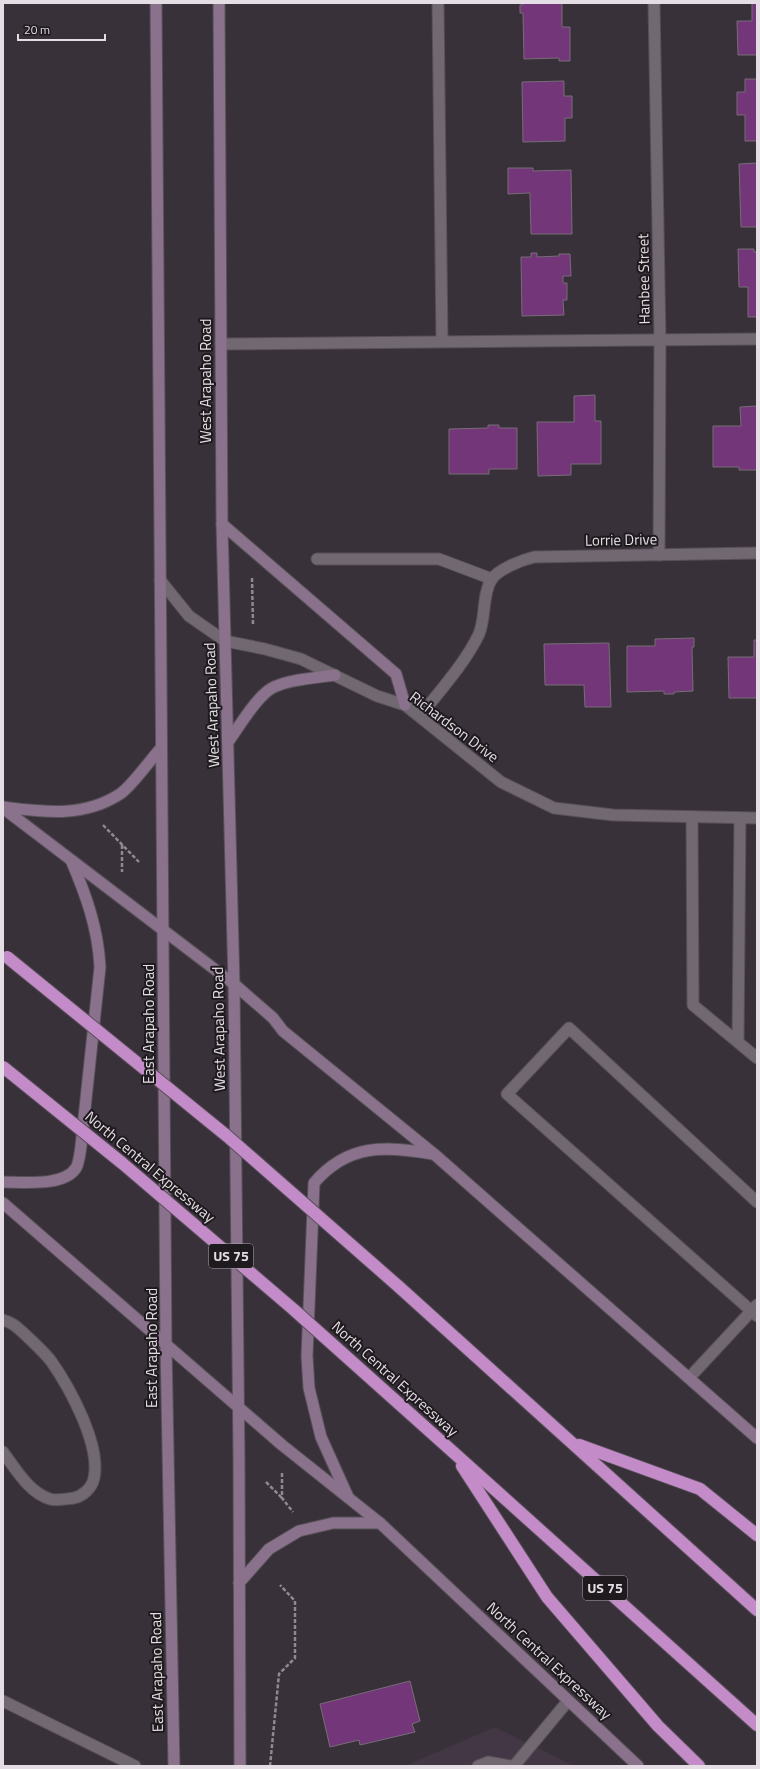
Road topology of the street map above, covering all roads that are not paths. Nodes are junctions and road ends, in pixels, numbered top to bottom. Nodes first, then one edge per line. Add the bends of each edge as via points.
1 (156, 3) edge
2 (219, 3) edge
3 (438, 3) edge
4 (654, 3) edge
5 (757, 339) edge
6 (660, 340) junction
7 (442, 341) junction
8 (221, 344) junction
9 (222, 524) junction
10 (757, 553) edge
11 (660, 555) junction
12 (317, 559) dead end
13 (492, 579) junction
14 (160, 580) junction
15 (225, 641) junction
16 (335, 675) junction
17 (405, 705) junction
18 (420, 716) junction
19 (228, 742) junction
20 (161, 748) junction
21 (3, 807) edge
22 (692, 817) junction
23 (740, 818) junction
24 (757, 818) edge
25 (71, 859) junction
26 (164, 930) junction
27 (5, 955) edge
28 (234, 984) junction
29 (738, 1041) junction
30 (757, 1058) edge
31 (3, 1068) edge
32 (434, 1154) junction
33 (3, 1182) edge
34 (757, 1202) edge
35 (3, 1203) edge
36 (755, 1310) edge
37 (3, 1320) edge
38 (166, 1345) junction
39 (689, 1378) junction
40 (239, 1406) junction
41 (757, 1438) edge
42 (574, 1444) junction
43 (3, 1452) edge
44 (452, 1452) junction
45 (349, 1500) junction
46 (380, 1524) junction
47 (757, 1535) edge
48 (239, 1583) junction
49 (757, 1610) edge
50 (3, 1701) edge
51 (568, 1701) junction
52 (757, 1725) edge
53 (135, 1766) edge
54 (174, 1766) edge
55 (240, 1766) edge
56 (478, 1766) edge
57 (511, 1766) edge
58 (514, 1766) edge
59 (638, 1766) edge
60 (698, 1766) edge

1 - 14 main road
2 - 8 main road, West Arapaho Road
3 - 7 street
4 - 6 street, Hanbee Street
5 - 6 street
6 - 7 street
6 - 11 street, Hanbee Street
7 - 8 street
8 - 9 main road, West Arapaho Road
9 - 15 main road, West Arapaho Road
9 - 17 main road via 396,674
10 - 11 street, Lorrie Drive
11 - 13 street, Lorrie Drive via 534,557 516,562
12 - 13 street via 439,559
13 - 18 street via 479,633 457,669
14 - 15 street, Richardson Drive via 189,616
14 - 20 main road
15 - 16 street, Richardson Drive via 301,659
15 - 19 main road, West Arapaho Road
16 - 17 street, Richardson Drive via 377,696
16 - 19 main road via 290,682 272,688 255,704
17 - 18 street, Richardson Drive
18 - 22 street, Richardson Drive via 501,782 554,808 613,815
19 - 28 main road, West Arapaho Road
20 - 21 main road via 121,794 85,810 50,813
20 - 26 main road
21 - 25 main road
22 - 23 street, Richardson Drive
22 - 29 street via 693,1004
23 - 24 street, Richardson Drive
23 - 29 street
25 - 26 main road
25 - 33 main road via 89,904 99,946 100,967 82,1146 76,1168 64,1178 49,1182
26 - 28 main road
26 - 38 main road, East Arapaho Road
27 - 42 highway, bridge via 227,1136
28 - 32 main road via 273,1018 283,1031
28 - 40 main road, West Arapaho Road
29 - 30 street
31 - 44 highway, North Central Expressway / US 75, bridge via 122,1163 288,1304
32 - 39 main road
32 - 45 main road via 398,1148 373,1148 356,1152 325,1169 314,1183 307,1356 309,1388 321,1437
34 - 36 street via 570,1028 507,1094
35 - 38 main road, North Central Expressway
36 - 39 street
37 - 43 street via 14,1324 50,1359 64,1382 94,1447 94,1478 90,1487 80,1497 50,1499 21,1476
38 - 40 main road, North Central Expressway
38 - 54 main road, East Arapaho Road
39 - 41 main road
40 - 45 main road, North Central Expressway
40 - 48 main road
42 - 47 highway via 700,1489
42 - 49 highway
44 - 52 highway, North Central Expressway / US 75
44 - 60 highway via 547,1596 658,1726
45 - 46 main road, North Central Expressway
46 - 48 main road via 333,1523 299,1531 269,1549
46 - 51 main road, North Central Expressway
48 - 55 main road
50 - 53 street
51 - 58 street
51 - 59 main road, North Central Expressway
56 - 57 street via 488,1762

